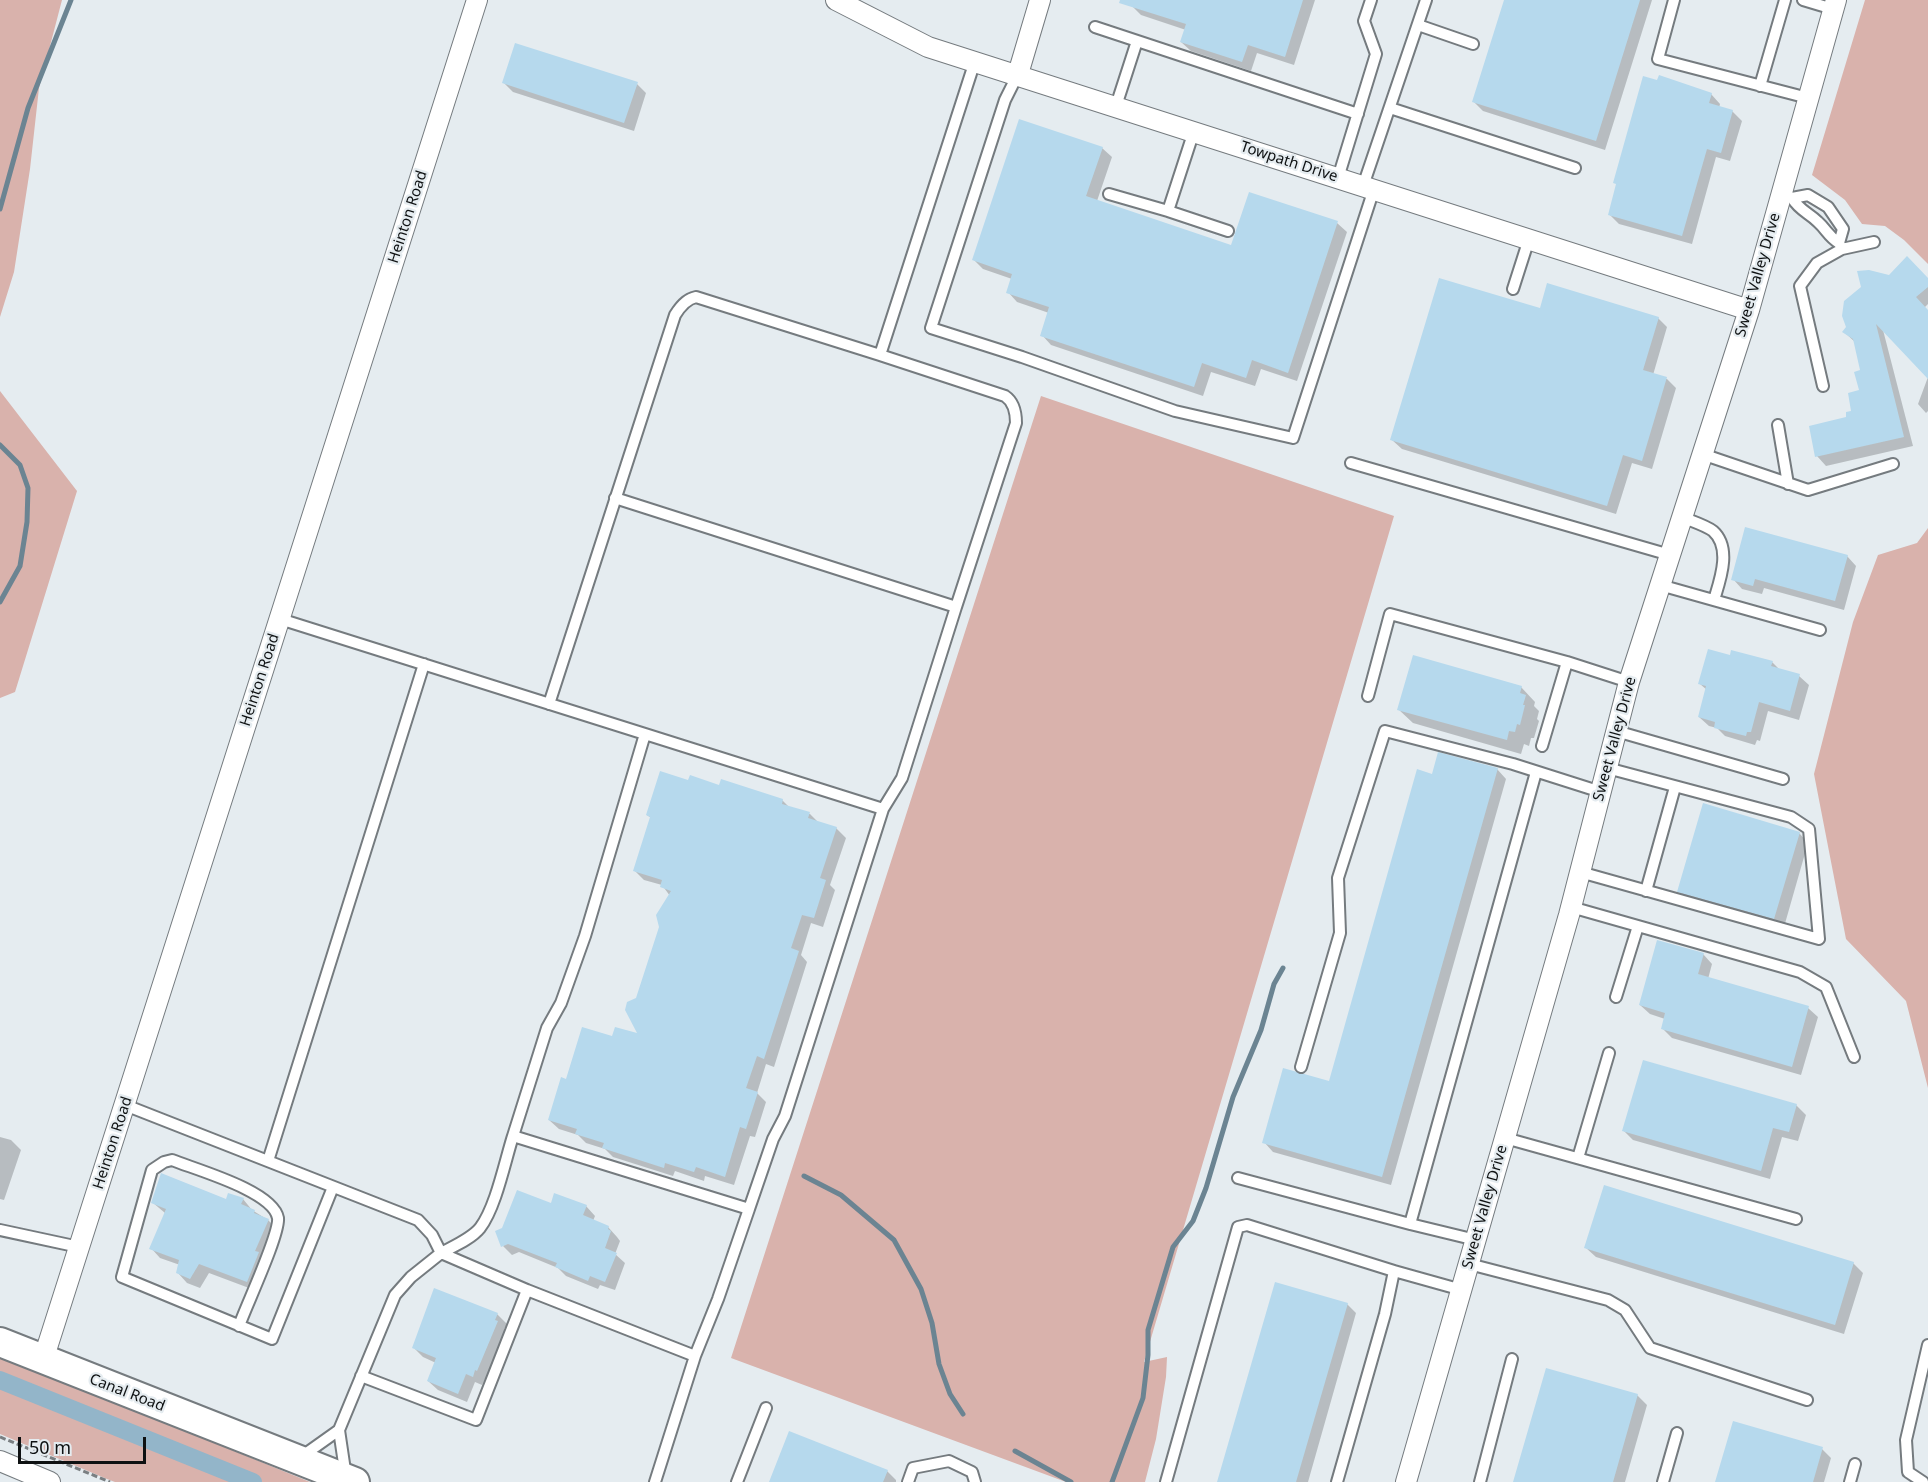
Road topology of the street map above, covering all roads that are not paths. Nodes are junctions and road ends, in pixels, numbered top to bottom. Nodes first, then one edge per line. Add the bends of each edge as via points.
1 (477, 0) edge
2 (836, 0) edge
3 (1040, 0) edge
4 (1371, 0) edge
5 (1426, 0) edge
6 (1674, 0) edge
7 (1785, 0) edge
8 (1803, 0) edge
9 (1835, 4) edge
10 (1418, 25) junction
11 (1095, 27) dead end
12 (1137, 41) junction
13 (1473, 44) dead end
14 (975, 61) junction
15 (1017, 75) junction
16 (1760, 86) junction
17 (1808, 98) junction
18 (1116, 106) junction
19 (1390, 108) junction
20 (1358, 114) junction
21 (1194, 131) junction
22 (1575, 168) dead end
23 (1338, 178) junction
24 (1369, 188) junction
25 (1110, 194) dead end
26 (1787, 196) junction
27 (1168, 212) junction
28 (1228, 231) dead end
29 (1529, 239) junction
30 (1874, 242) dead end
31 (1841, 246) junction
32 (1514, 289) dead end
33 (1749, 310) junction
34 (880, 355) junction
35 (1823, 386) dead end
36 (1778, 425) dead end
37 (1702, 454) junction
38 (1351, 463) dead end
39 (1893, 464) dead end
40 (1788, 483) junction
41 (615, 498) junction
42 (1682, 517) junction
43 (1670, 555) junction
44 (1660, 585) junction
45 (1714, 600) junction
46 (956, 607) junction
47 (280, 619) junction
48 (1820, 630) dead end
49 (1567, 662) junction
50 (424, 664) junction
51 (1629, 682) junction
52 (1368, 696) dead end
53 (549, 704) junction
54 (1616, 731) junction
55 (645, 734) junction
56 (1542, 746) dead end
57 (1607, 768) junction
58 (1536, 772) junction
59 (1783, 779) dead end
60 (1676, 787) junction
61 (1601, 792) junction
62 (883, 809) junction
63 (1580, 872) junction
64 (1646, 891) junction
65 (1571, 907) junction
66 (1638, 926) junction
67 (1616, 997) dead end
68 (1609, 1053) dead end
69 (1854, 1057) dead end
70 (1301, 1067) dead end
71 (125, 1105) junction
72 (513, 1136) junction
73 (1505, 1138) junction
74 (1578, 1158) junction
75 (268, 1161) junction
76 (1238, 1178) dead end
77 (333, 1187) junction
78 (749, 1209) junction
79 (1796, 1219) dead end
80 (1410, 1224) junction
81 (0, 1230) edge
82 (1476, 1239) junction
83 (79, 1247) junction
84 (441, 1253) junction
85 (1469, 1264) junction
86 (1394, 1271) junction
87 (527, 1290) junction
88 (1462, 1290) junction
89 (239, 1326) junction
90 (0, 1342) edge
91 (1928, 1345) edge
92 (695, 1356) junction
93 (1512, 1359) dead end
94 (43, 1360) junction
95 (361, 1376) junction
96 (1807, 1400) dead end
97 (766, 1408) dead end
98 (339, 1430) junction
99 (1677, 1433) dead end
100 (297, 1459) junction
101 (0, 1461) edge
102 (1855, 1464) dead end
103 (351, 1480) edge
104 (50, 1482) edge
105 (655, 1482) edge
106 (736, 1482) edge
107 (908, 1482) edge
108 (975, 1482) edge
109 (1166, 1482) edge
110 (1337, 1482) edge
111 (1407, 1482) edge
112 (1480, 1482) edge
113 (1663, 1482) edge
114 (1850, 1482) edge
115 (1923, 1482) edge

1 - 47 street, Heinton Road
2 - 14 street, Towpath Drive via 928,47
3 - 15 street
4 - 20 lane via 1364,21 1376,54
5 - 10 lane
6 - 16 lane via 1658,59
7 - 16 lane
8 - 9 lane
9 - 17 street, Sweet Valley Drive
10 - 13 lane
10 - 19 lane
11 - 12 lane
12 - 18 lane
12 - 20 lane
14 - 15 street, Towpath Drive
14 - 34 lane
15 - 18 street, Towpath Drive
15 - 24 lane via 1005,100 931,328 1175,411 1293,438
16 - 17 lane
17 - 26 street, Sweet Valley Drive
18 - 21 street, Towpath Drive
19 - 22 lane
19 - 24 lane
20 - 23 lane
21 - 23 street, Towpath Drive
21 - 27 lane
23 - 24 street, Towpath Drive
24 - 29 street, Towpath Drive
25 - 27 lane
26 - 31 lane
26 - 31 lane via 1808,195 1828,207 1843,229
26 - 33 street, Sweet Valley Drive
27 - 28 lane
29 - 32 lane
29 - 33 street, Towpath Drive
30 - 31 lane
31 - 35 lane via 1816,263 1800,286
33 - 37 street, Sweet Valley Drive
34 - 41 lane via 696,297 690,299 675,315
34 - 46 lane via 1005,396 1016,414
36 - 40 lane
37 - 40 lane
37 - 42 street, Sweet Valley Drive
38 - 43 lane
39 - 40 lane via 1808,490
41 - 46 lane
41 - 53 lane
42 - 43 street, Sweet Valley Drive
42 - 45 lane via 1712,531 1721,542 1721,577
43 - 44 street, Sweet Valley Drive
44 - 45 lane
44 - 51 street, Sweet Valley Drive
45 - 48 lane
46 - 62 lane via 902,778
47 - 50 lane
47 - 71 street, Heinton Road
49 - 51 lane
49 - 52 lane via 1390,614
49 - 56 lane
50 - 53 lane
50 - 75 lane
51 - 54 street, Sweet Valley Drive
53 - 55 lane
54 - 57 street, Sweet Valley Drive
54 - 59 lane
55 - 62 lane
55 - 72 lane via 585,936 561,1004 547,1028
57 - 60 lane
57 - 61 street, Sweet Valley Drive
58 - 61 lane
58 - 70 lane via 1385,731 1338,878 1340,933
58 - 80 lane
60 - 64 lane
60 - 64 lane via 1791,817 1809,829 1819,939
61 - 63 street, Sweet Valley Drive
62 - 78 lane via 785,1116
63 - 64 lane
63 - 65 street, Sweet Valley Drive
65 - 66 lane
65 - 73 street, Sweet Valley Drive
66 - 67 lane
66 - 69 lane via 1800,972 1827,987
68 - 74 lane
71 - 75 lane
71 - 83 street, Heinton Road
72 - 78 lane
72 - 84 lane via 480,1228
73 - 74 lane
73 - 82 street, Sweet Valley Drive
74 - 79 lane
75 - 77 lane
76 - 80 lane
77 - 84 lane via 418,1220
77 - 89 lane via 272,1339
78 - 92 lane
80 - 82 lane
81 - 83 lane
82 - 85 street, Sweet Valley Drive
83 - 94 street, Heinton Road
84 - 87 lane
84 - 95 lane via 395,1295
85 - 88 street, Sweet Valley Drive
85 - 96 lane via 1608,1300 1625,1310 1650,1348
86 - 88 lane
86 - 109 lane via 1247,1225 1238,1227
86 - 110 lane
87 - 92 lane
87 - 95 lane via 476,1420
88 - 111 street, Sweet Valley Drive
89 - 89 lane via 278,1226 278,1216 268,1201 238,1186 172,1160 157,1165 122,1277
90 - 94 main road, Canal Road
91 - 115 lane via 1906,1440 1908,1472
92 - 105 lane
93 - 112 lane
94 - 100 main road, Canal Road
95 - 98 lane
97 - 106 lane
98 - 100 lane
98 - 103 lane
99 - 113 lane
100 - 103 main road, Canal Road
101 - 104 street
102 - 114 lane
107 - 108 lane via 913,1468 949,1461 972,1472

